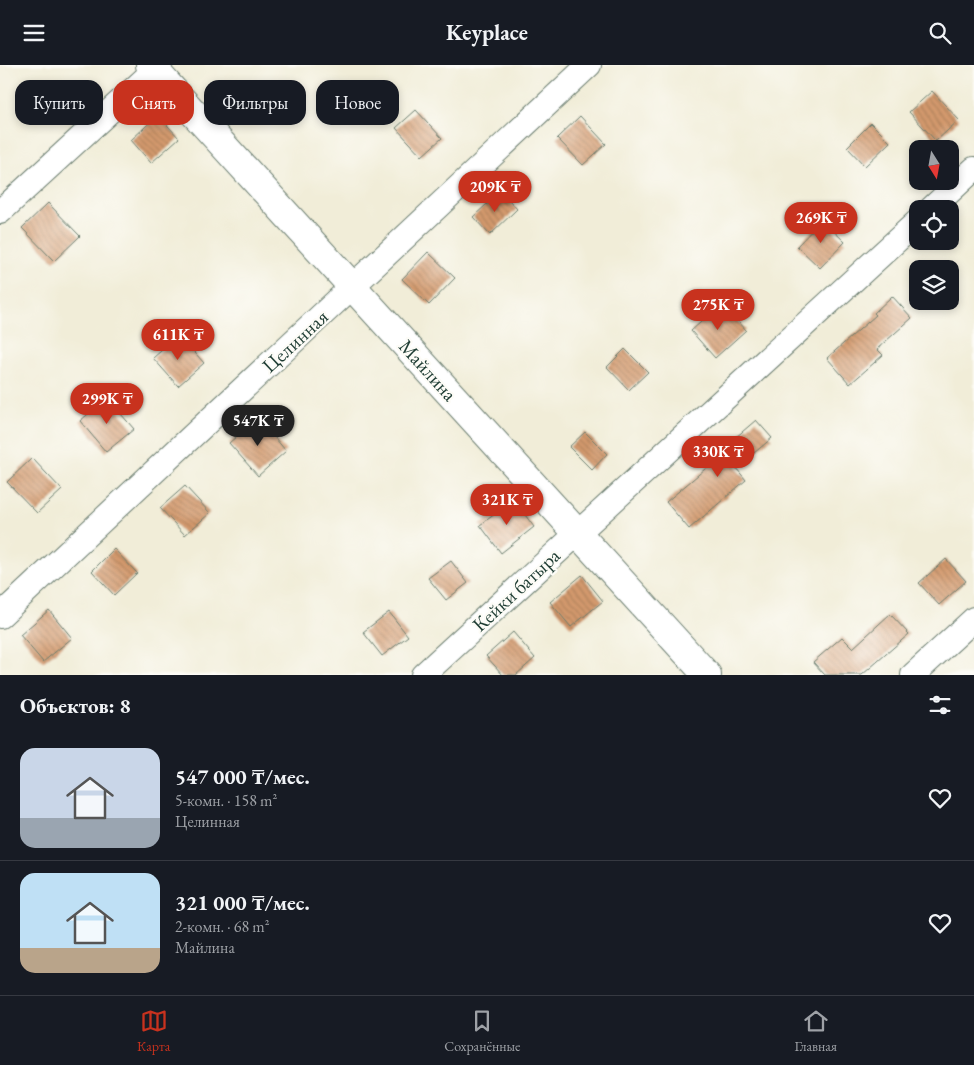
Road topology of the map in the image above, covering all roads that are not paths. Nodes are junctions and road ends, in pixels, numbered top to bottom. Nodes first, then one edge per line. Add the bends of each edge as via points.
1 (589, 65) edge
2 (155, 67) edge
3 (974, 169) edge
4 (941, 200) edge
5 (0, 212) edge
6 (909, 229) edge
7 (352, 287) junction
8 (578, 533) junction
9 (0, 616) edge
10 (974, 619) edge
11 (423, 675) edge
12 (707, 675) edge
13 (913, 675) edge

1 - 7 street, Целинная
2 - 5 street
2 - 7 street, Майлина
3 - 4 street
6 - 8 street, Кейки батыра
7 - 8 street, Майлина
7 - 9 street, Целинная
8 - 11 street, Кейки батыра
8 - 12 street, Майлина
10 - 13 street

